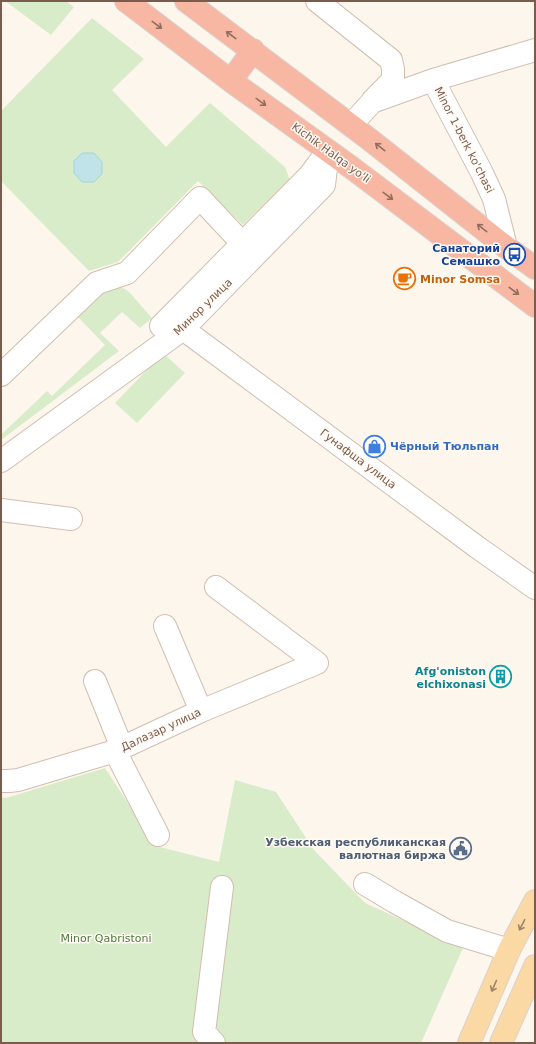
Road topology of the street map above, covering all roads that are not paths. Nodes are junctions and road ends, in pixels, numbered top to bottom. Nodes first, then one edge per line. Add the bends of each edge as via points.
1 (126, 1) edge
2 (186, 1) edge
3 (317, 1) edge
4 (253, 50) junction
5 (535, 50) edge
6 (433, 80) junction
7 (231, 81) junction
8 (372, 102) junction
9 (351, 125) junction
10 (328, 151) junction
11 (242, 243) junction
12 (506, 247) junction
13 (535, 268) edge
14 (535, 306) edge
15 (161, 326) dead end
16 (183, 329) junction
17 (1, 375) edge
18 (1, 461) edge
19 (1, 510) edge
20 (71, 520) dead end
21 (216, 587) dead end
22 (535, 588) edge
23 (165, 626) dead end
24 (95, 681) dead end
25 (201, 712) junction
26 (119, 749) junction
27 (1, 781) edge
28 (158, 835) dead end
29 (365, 884) dead end
30 (222, 887) dead end
31 (535, 901) edge
32 (509, 950) junction
33 (535, 966) edge
34 (214, 1043) edge
35 (469, 1043) edge
36 (501, 1043) edge

1 -> 7 highway, Kichik Halqa yo'li
4 -> 2 highway
3 - 8 street via 391,60 394,69 393,80
4 - 7 highway
4 - 9 highway
5 - 6 street, Minor 1-berk ko'chasi
6 - 8 street, Minor 1-berk ko'chasi
6 - 12 street, Minor 1-berk ko'chasi via 491,192
7 -> 10 highway, Kichik Halqa yo'li
8 - 9 street, Minor 1-berk ko'chasi
12 -> 9 highway
10 - 11 street via 310,175
10 -> 14 highway, Kichik Halqa yo'li
10 - 16 street, Минор улица via 324,185
11 - 15 street
11 - 17 street via 200,198 127,273 97,283
12 - 13 highway
16 - 18 street, Минор улица
16 - 22 street, Гунафша улица
19 - 20 street
21 - 25 street, Далазар улица via 317,663
23 - 25 street
24 - 26 street
25 - 26 street, Далазар улица
26 - 27 street, Далазар улица via 18,780
26 - 28 street
29 - 32 street via 447,931
30 - 34 street via 204,1032
31 -> 32 main road
32 -> 35 main road
33 - 36 main road

